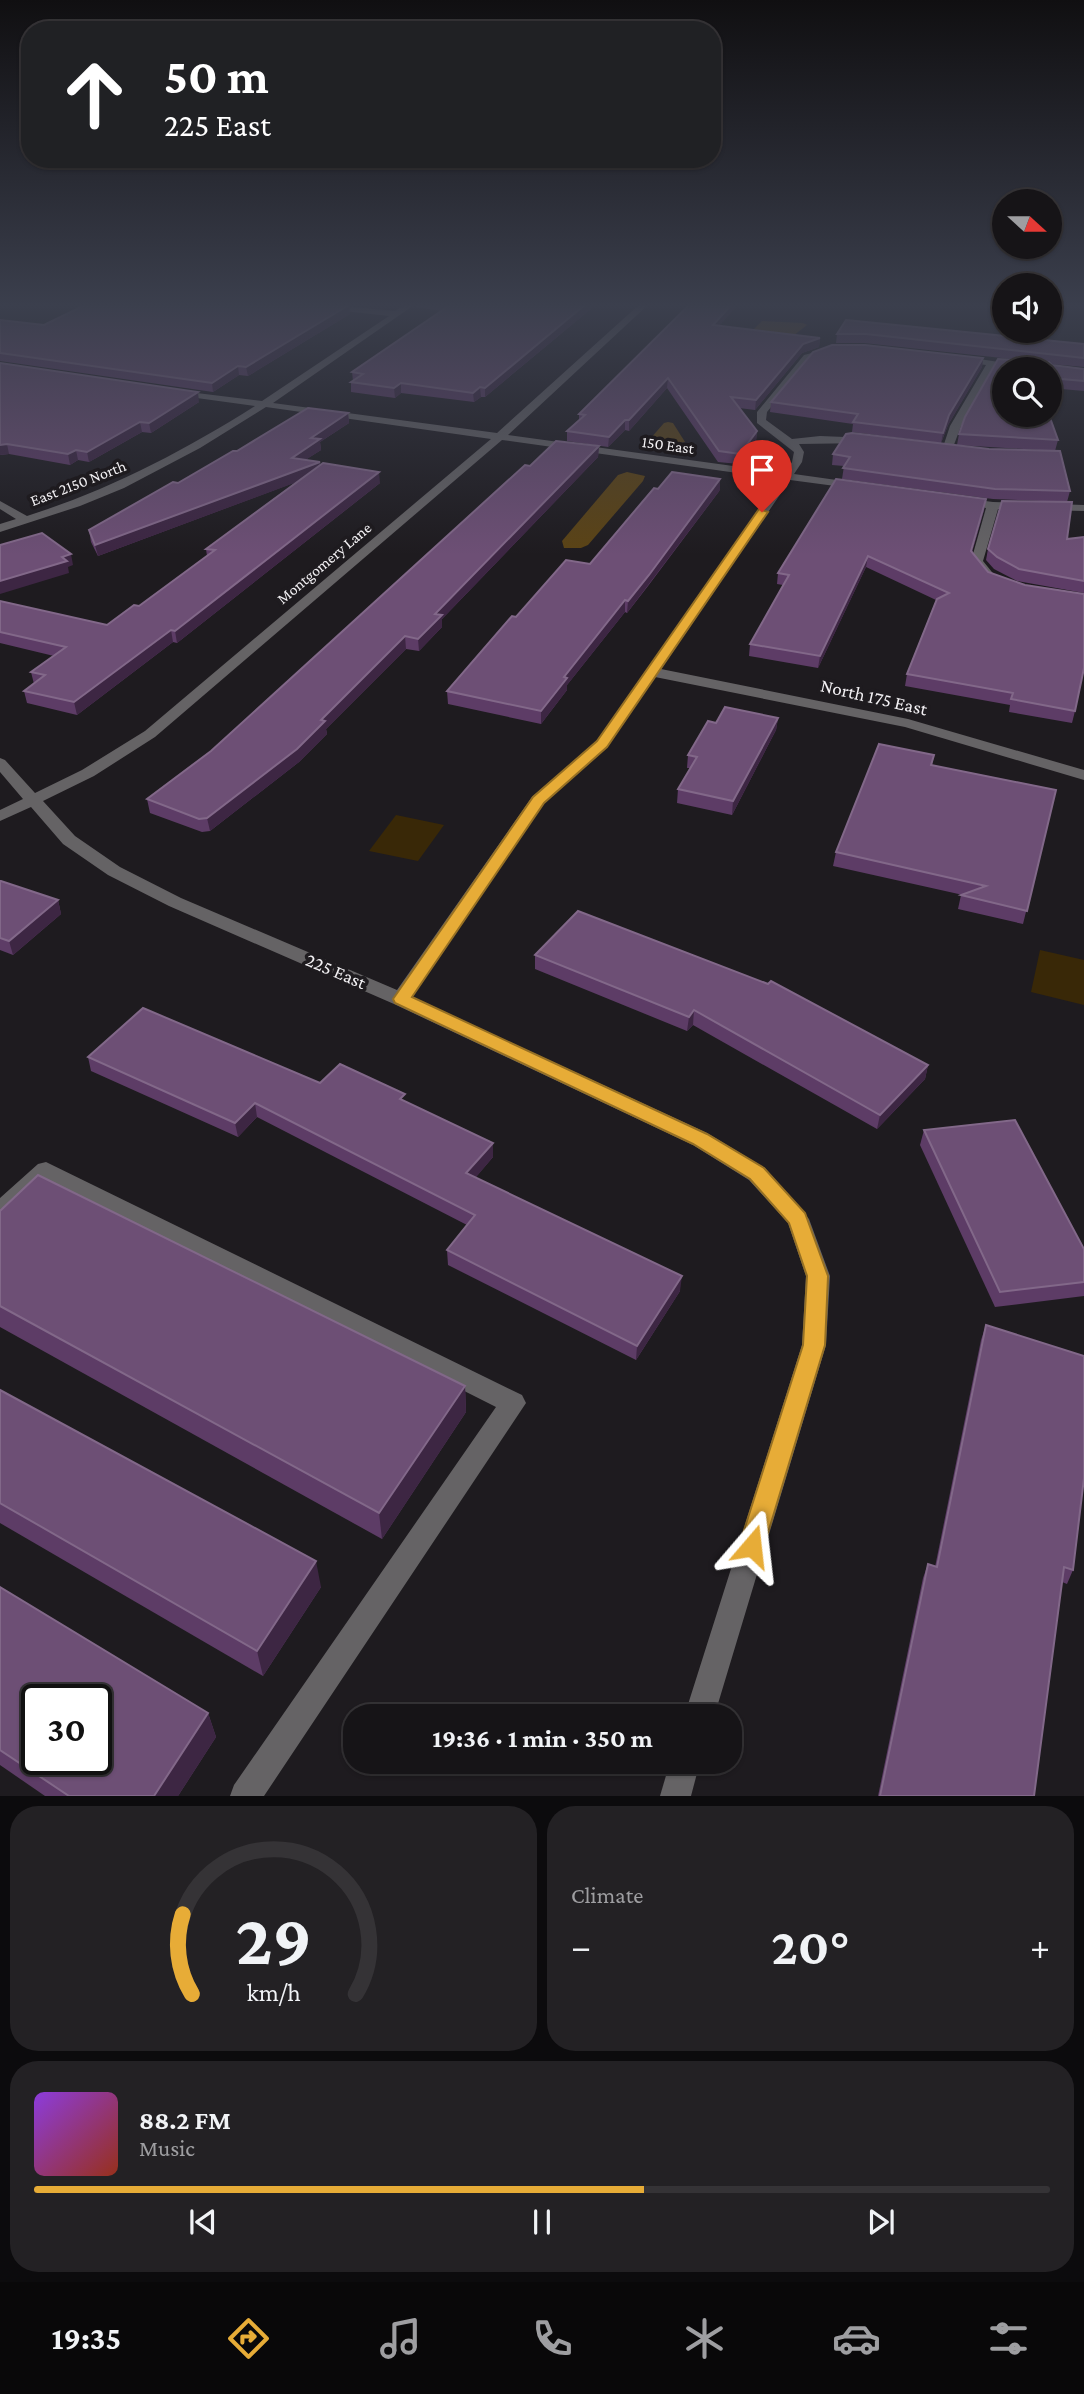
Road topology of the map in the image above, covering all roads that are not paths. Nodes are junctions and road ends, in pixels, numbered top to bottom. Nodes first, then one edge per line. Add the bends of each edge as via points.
1 (287, 387) edge
2 (555, 387) edge
3 (783, 387) edge
4 (982, 387) edge
5 (165, 391) edge
6 (260, 405) junction
7 (499, 438) junction
8 (792, 442) junction
9 (883, 442) edge
10 (933, 448) edge
11 (947, 450) junction
12 (960, 452) edge
13 (787, 477) junction
14 (869, 488) edge
15 (952, 499) edge
16 (0, 504) edge
17 (993, 505) junction
18 (1084, 508) edge
19 (25, 520) junction
20 (0, 528) edge
21 (996, 580) edge
22 (652, 672) junction
23 (0, 763) edge
24 (1084, 775) edge
25 (33, 800) junction
26 (0, 817) edge
27 (401, 999) junction
28 (0, 1211) edge
29 (703, 1704) edge
30 (681, 1774) edge
31 (245, 1796) edge
32 (675, 1796) edge

1 - 6 street, East 2150 North
2 - 7 street, Montgomery Lane
3 - 8 street via 762,412 761,421
4 - 11 street via 958,416
5 - 6 street, 150 East
6 - 7 street, 150 East
6 - 19 street, East 2150 North via 120,486
7 - 13 street, 150 East
7 - 25 street, Montgomery Lane via 150,734 88,773
8 - 9 street via 852,438
8 - 13 street via 799,452
10 - 11 street
11 - 12 street
13 - 14 street, 150 East
13 - 22 street
15 - 17 street
16 - 19 street
17 - 18 street
17 - 21 street via 977,561
19 - 20 street, East 2150 North
22 - 24 street, North 175 East via 908,723
22 - 27 street via 593,755 538,800
23 - 25 street, 225 East
25 - 26 street, Montgomery Lane
25 - 27 street, 225 East via 69,840 143,887
27 - 29 street, 225 East via 700,1139 757,1174 797,1219 818,1276 814,1345
28 - 31 street via 46,1170 513,1403
30 - 32 street

